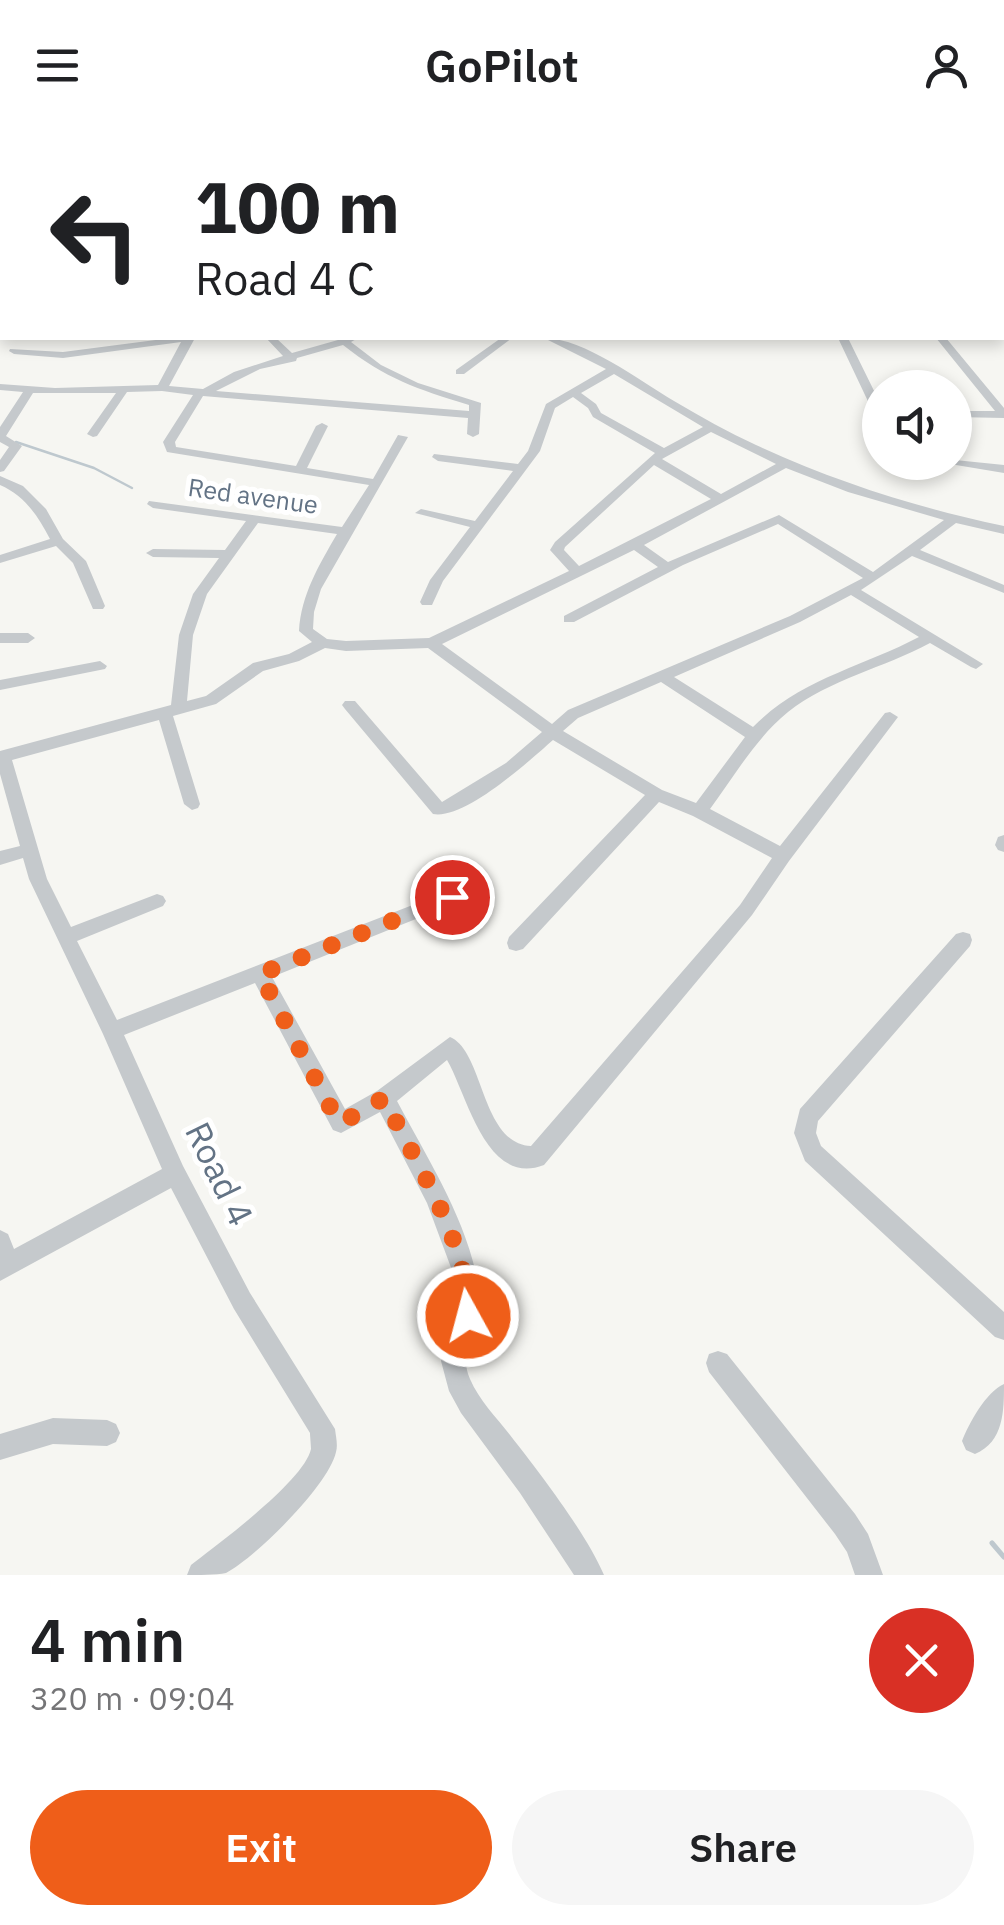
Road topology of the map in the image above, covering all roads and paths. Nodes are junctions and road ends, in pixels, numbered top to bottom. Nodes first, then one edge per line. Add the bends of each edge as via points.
1 (28, 340) edge
2 (160, 340) edge
3 (188, 340) edge
4 (274, 340) edge
5 (349, 340) edge
6 (504, 340) edge
7 (555, 340) edge
8 (577, 340) edge
9 (844, 340) edge
10 (943, 340) edge
11 (566, 344) junction
12 (14, 351) junction
13 (0, 352) edge
14 (292, 359) junction
15 (614, 369) junction
16 (460, 372) dead end
17 (862, 376) edge
18 (0, 387) edge
19 (162, 388) junction
20 (124, 389) junction
21 (30, 390) junction
22 (572, 391) junction
23 (202, 393) junction
24 (972, 414) edge
25 (476, 415) junction
26 (1004, 415) edge
27 (322, 426) dead end
28 (711, 426) junction
29 (93, 434) dead end
30 (473, 434) dead end
31 (0, 436) edge
32 (402, 437) dead end
33 (658, 456) junction
34 (438, 457) dead end
35 (784, 464) junction
36 (972, 465) edge
37 (0, 468) edge
38 (522, 468) junction
39 (1004, 469) edge
40 (300, 470) junction
41 (0, 480) edge
42 (377, 483) junction
43 (720, 498) junction
44 (152, 504) dead end
45 (420, 513) dead end
46 (255, 518) junction
47 (954, 518) junction
48 (477, 526) junction
49 (1004, 530) edge
50 (347, 532) junction
51 (58, 541) junction
52 (635, 544) junction
53 (912, 551) junction
54 (153, 553) dead end
55 (228, 554) junction
56 (0, 560) edge
57 (668, 568) junction
58 (578, 573) junction
59 (873, 578) junction
60 (1002, 589) edge
61 (852, 590) junction
62 (427, 602) dead end
63 (98, 606) dead end
64 (570, 619) dead end
65 (0, 638) edge
66 (28, 638) dead end
67 (928, 638) junction
68 (431, 642) junction
69 (324, 643) junction
70 (976, 664) dead end
71 (100, 666) dead end
72 (664, 677) junction
73 (0, 685) edge
74 (350, 705) dead end
75 (172, 713) junction
76 (890, 717) dead end
77 (552, 732) junction
78 (756, 737) junction
79 (1, 756) edge
80 (656, 794) junction
81 (192, 804) dead end
82 (699, 811) junction
83 (29, 850) junction
84 (783, 856) junction
85 (0, 858) edge
86 (452, 897) dead end
87 (156, 901) dead end
88 (66, 937) junction
89 (963, 940) dead end
90 (516, 943) dead end
91 (260, 974) junction
92 (112, 1031) junction
93 (384, 1098) junction
94 (176, 1174) junction
95 (2, 1258) edge
96 (1004, 1328) edge
97 (718, 1363) dead end
98 (1004, 1397) edge
99 (107, 1432) dead end
100 (975, 1441) dead end
101 (0, 1447) edge
102 (571, 1561) edge
103 (202, 1575) edge
104 (590, 1575) edge
105 (869, 1575) edge

1 - 12 street
2 - 12 street via 63,355
3 - 19 street
4 - 14 street
5 - 14 street
5 - 25 street via 377,366 414,385 475,403
6 - 16 street
7 - 11 street
8 - 11 street
9 - 17 street
10 - 26 street
11 - 15 street
12 - 13 street
14 - 23 street via 230,375
15 - 22 street
15 - 28 street
18 - 21 street
19 - 20 street
19 - 23 street
20 - 21 street
20 - 29 street
21 - 31 street
22 - 33 street
22 - 38 street via 550,406
23 - 25 street
23 - 40 street via 169,442 171,450
24 - 26 street
25 - 30 street
27 - 40 street
28 - 33 street
28 - 35 street
31 - 37 street via 16,446
32 - 42 street
33 - 43 street
33 - 58 street via 557,550
34 - 38 street
35 - 43 street
35 - 47 street via 840,488
36 - 39 street
38 - 48 street
40 - 42 street
41 - 51 street via 42,512
42 - 50 street
43 - 52 street
44 - 46 street, Red avenue
45 - 48 street
46 - 50 street, Red avenue
46 - 55 street
47 - 49 street
47 - 53 street
48 - 62 street
50 - 69 street via 303,618 306,631
51 - 56 street
51 - 63 street via 78,561
52 - 57 street
52 - 58 street
53 - 59 street
53 - 60 street
54 - 55 street
55 - 75 street via 208,580 186,635
57 - 59 street via 779,520
57 - 64 street
58 - 68 street
59 - 61 street
61 - 67 street
61 - 72 street
65 - 66 street
67 - 70 street
67 - 78 street via 795,700
68 - 69 street
68 - 77 street
69 - 75 street via 258,667 211,700
71 - 73 street
72 - 77 street via 573,714
72 - 78 street
74 - 77 street via 440,808 512,767
75 - 79 street
75 - 81 street
76 - 84 street
77 - 80 street
78 - 82 street
79 - 83 street, Road 4
80 - 82 street
80 - 90 street
82 - 84 street
83 - 85 street
83 - 88 street, Road 4
84 - 93 street via 746,910 536,1157 522,1160 503,1151 450,1046
86 - 91 street
87 - 88 street
88 - 92 street, Road 4
89 - 96 street via 808,1116 805,1133 814,1153
91 - 92 street
91 - 93 street via 341,1123
92 - 94 street, Road 4
93 - 102 street via 464,1272 468,1316 453,1368
94 - 95 street
94 - 103 street, Road 4 via 242,1301 322,1430 324,1450 282,1505
97 - 105 street via 845,1524
98 - 100 street
99 - 101 street via 52,1431
102 - 104 street

